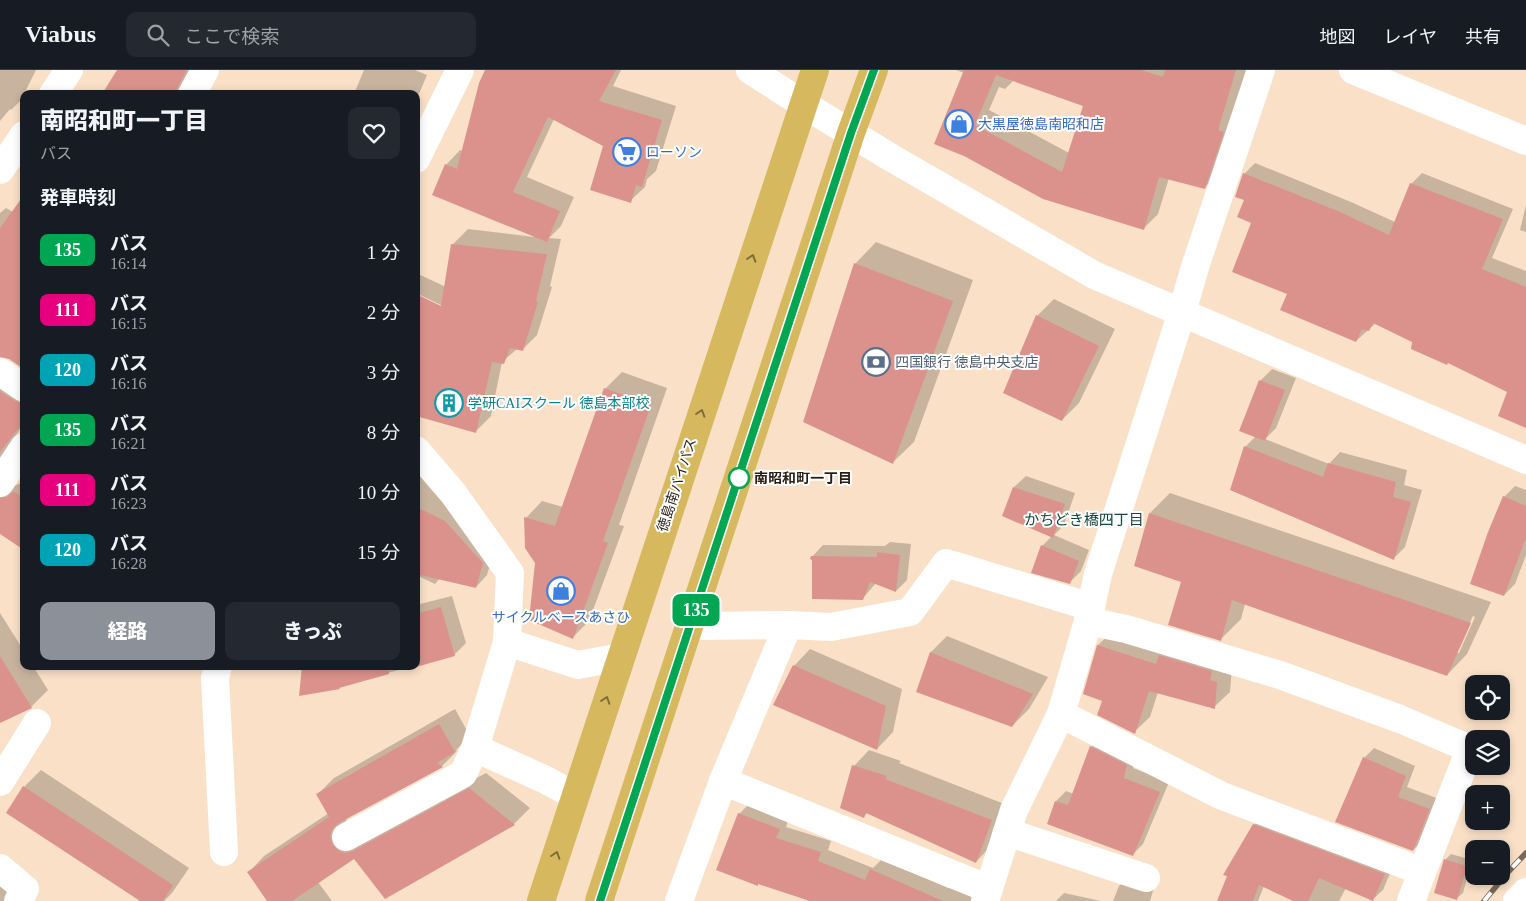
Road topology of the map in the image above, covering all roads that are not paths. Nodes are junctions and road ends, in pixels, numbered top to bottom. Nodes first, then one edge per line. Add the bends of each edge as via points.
1 (69, 70) edge
2 (205, 70) edge
3 (460, 70) edge
4 (750, 70) edge
5 (815, 70) edge
6 (874, 70) edge
7 (1261, 70) edge
8 (1353, 70) edge
9 (56, 90) edge
10 (194, 90) edge
11 (803, 104) junction
12 (851, 133) junction
13 (1526, 141) edge
14 (20, 142) edge
15 (420, 151) edge
16 (0, 169) edge
17 (1182, 312) junction
18 (0, 372) edge
19 (20, 385) edge
20 (20, 452) edge
21 (420, 455) edge
22 (1526, 460) edge
23 (0, 484) edge
24 (1089, 614) junction
25 (788, 625) junction
26 (691, 626) junction
27 (507, 642) junction
28 (621, 656) junction
29 (217, 670) edge
30 (1061, 714) junction
31 (36, 723) dead end
32 (475, 748) junction
33 (723, 781) junction
34 (0, 782) edge
35 (575, 796) junction
36 (1007, 832) junction
37 (346, 836) dead end
38 (224, 852) dead end
39 (0, 868) edge
40 (1421, 870) junction
41 (1146, 878) dead end
42 (1526, 892) edge
43 (987, 895) edge
44 (18, 901) edge
45 (541, 901) edge
46 (600, 901) edge
47 (679, 901) edge
48 (1411, 901) edge
49 (1517, 901) edge

1 - 9 street
2 - 10 street
3 - 15 street
4 - 11 street
5 - 11 highway, 徳島南バイパス
6 - 12 highway
7 - 17 street
8 - 13 street
11 - 12 street
28 -> 11 highway, 徳島南バイパス
12 - 17 street via 1094,275
12 - 26 highway
14 - 16 street
17 - 22 street
17 - 24 street via 1098,574
18 - 19 street
20 - 23 street
21 - 27 street via 453,493 510,573
24 - 25 street via 946,563 910,612 831,627
24 - 30 street
24 - 40 street via 1126,629 1280,675 1400,718 1470,749
25 - 26 street
25 - 33 street
26 - 46 highway
27 - 28 street via 578,665
27 - 32 street
35 -> 28 highway, 徳島南バイパス
29 - 38 street
30 - 36 street via 1014,810
30 - 40 street via 1222,796
31 - 34 street
32 - 35 street
32 - 37 street via 463,774
33 - 43 street
33 - 47 street
45 -> 35 highway, 徳島南バイパス
36 - 41 street
36 - 43 street
39 - 44 street via 24,889
40 - 48 street
42 - 49 street

